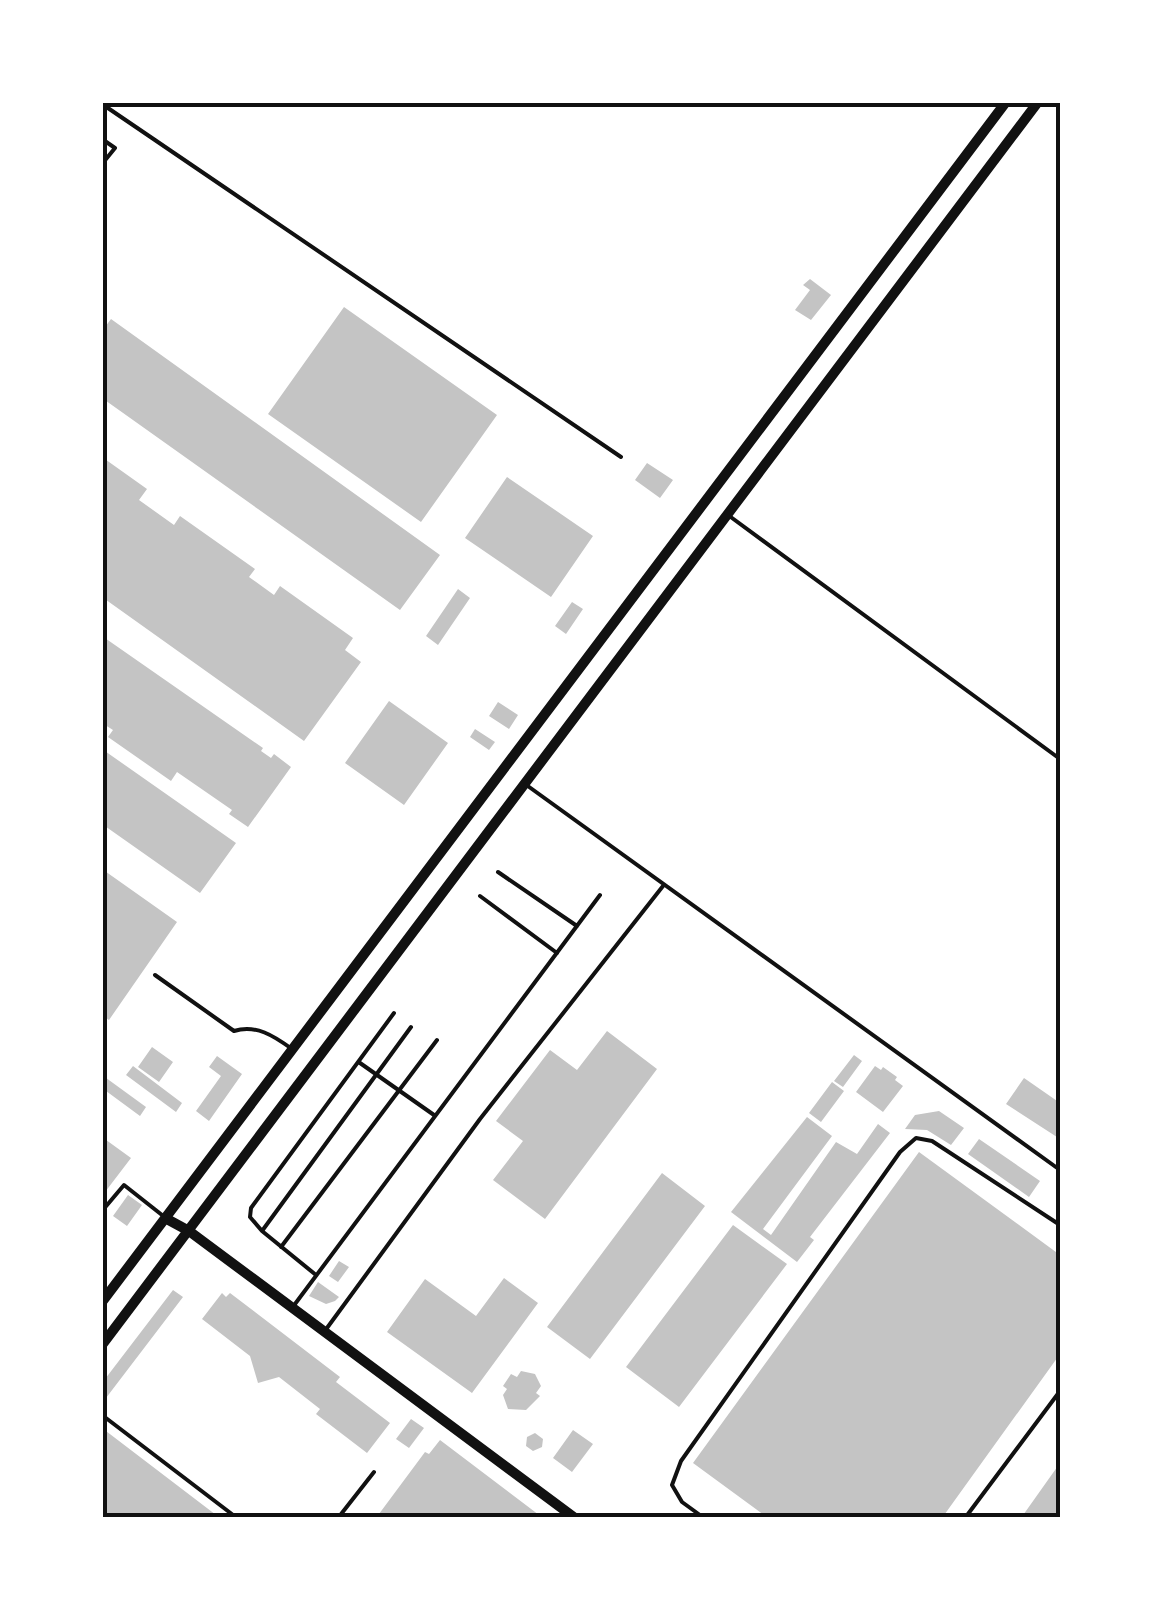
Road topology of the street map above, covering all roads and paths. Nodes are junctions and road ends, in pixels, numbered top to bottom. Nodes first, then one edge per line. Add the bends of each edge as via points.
1 (1006, 102) edge
2 (1038, 102) edge
3 (102, 104) edge
4 (102, 139) edge
5 (102, 164) edge
6 (621, 457) dead end
7 (728, 515) junction
8 (1060, 759) edge
9 (525, 784) junction
10 (498, 872) dead end
11 (664, 884) junction
12 (600, 895) dead end
13 (480, 896) dead end
14 (577, 926) junction
15 (557, 953) junction
16 (155, 975) dead end
17 (394, 1013) dead end
18 (411, 1027) dead end
19 (437, 1040) dead end
20 (292, 1050) junction
21 (358, 1062) junction
22 (376, 1075) junction
23 (400, 1091) junction
24 (434, 1115) junction
25 (1060, 1170) edge
26 (102, 1211) edge
27 (166, 1218) junction
28 (1060, 1225) edge
29 (188, 1231) junction
30 (262, 1231) junction
31 (282, 1247) junction
32 (316, 1275) junction
33 (102, 1302) edge
34 (292, 1308) junction
35 (324, 1332) junction
36 (102, 1346) edge
37 (1060, 1391) edge
38 (102, 1416) edge
39 (374, 1472) dead end
40 (237, 1518) edge
41 (338, 1518) edge
42 (575, 1518) edge
43 (704, 1518) edge
44 (965, 1518) edge

1 - 20 street
2 - 7 street
3 - 6 lane
4 - 5 lane via 115,148
7 - 8 lane
7 - 9 street
9 - 11 lane
9 - 29 street
10 - 14 lane
11 - 25 lane
11 - 35 lane
12 - 14 lane
13 - 15 lane
14 - 15 lane
15 - 24 lane
16 - 20 lane via 234,1031 264,1032
17 - 21 lane
18 - 22 lane
19 - 23 lane
20 - 27 street
21 - 22 lane
21 - 30 lane via 251,1208 250,1218
22 - 23 lane
22 - 30 lane
23 - 24 lane
23 - 31 lane
24 - 32 lane
26 - 27 lane via 124,1185
27 - 29 street
27 - 33 street
28 - 43 lane via 932,1140 916,1138 681,1461 672,1485
29 - 34 street
29 - 36 street
30 - 31 lane
31 - 32 lane
32 - 34 lane
34 - 35 street
35 - 42 street
37 - 44 lane
38 - 40 lane
39 - 41 lane

